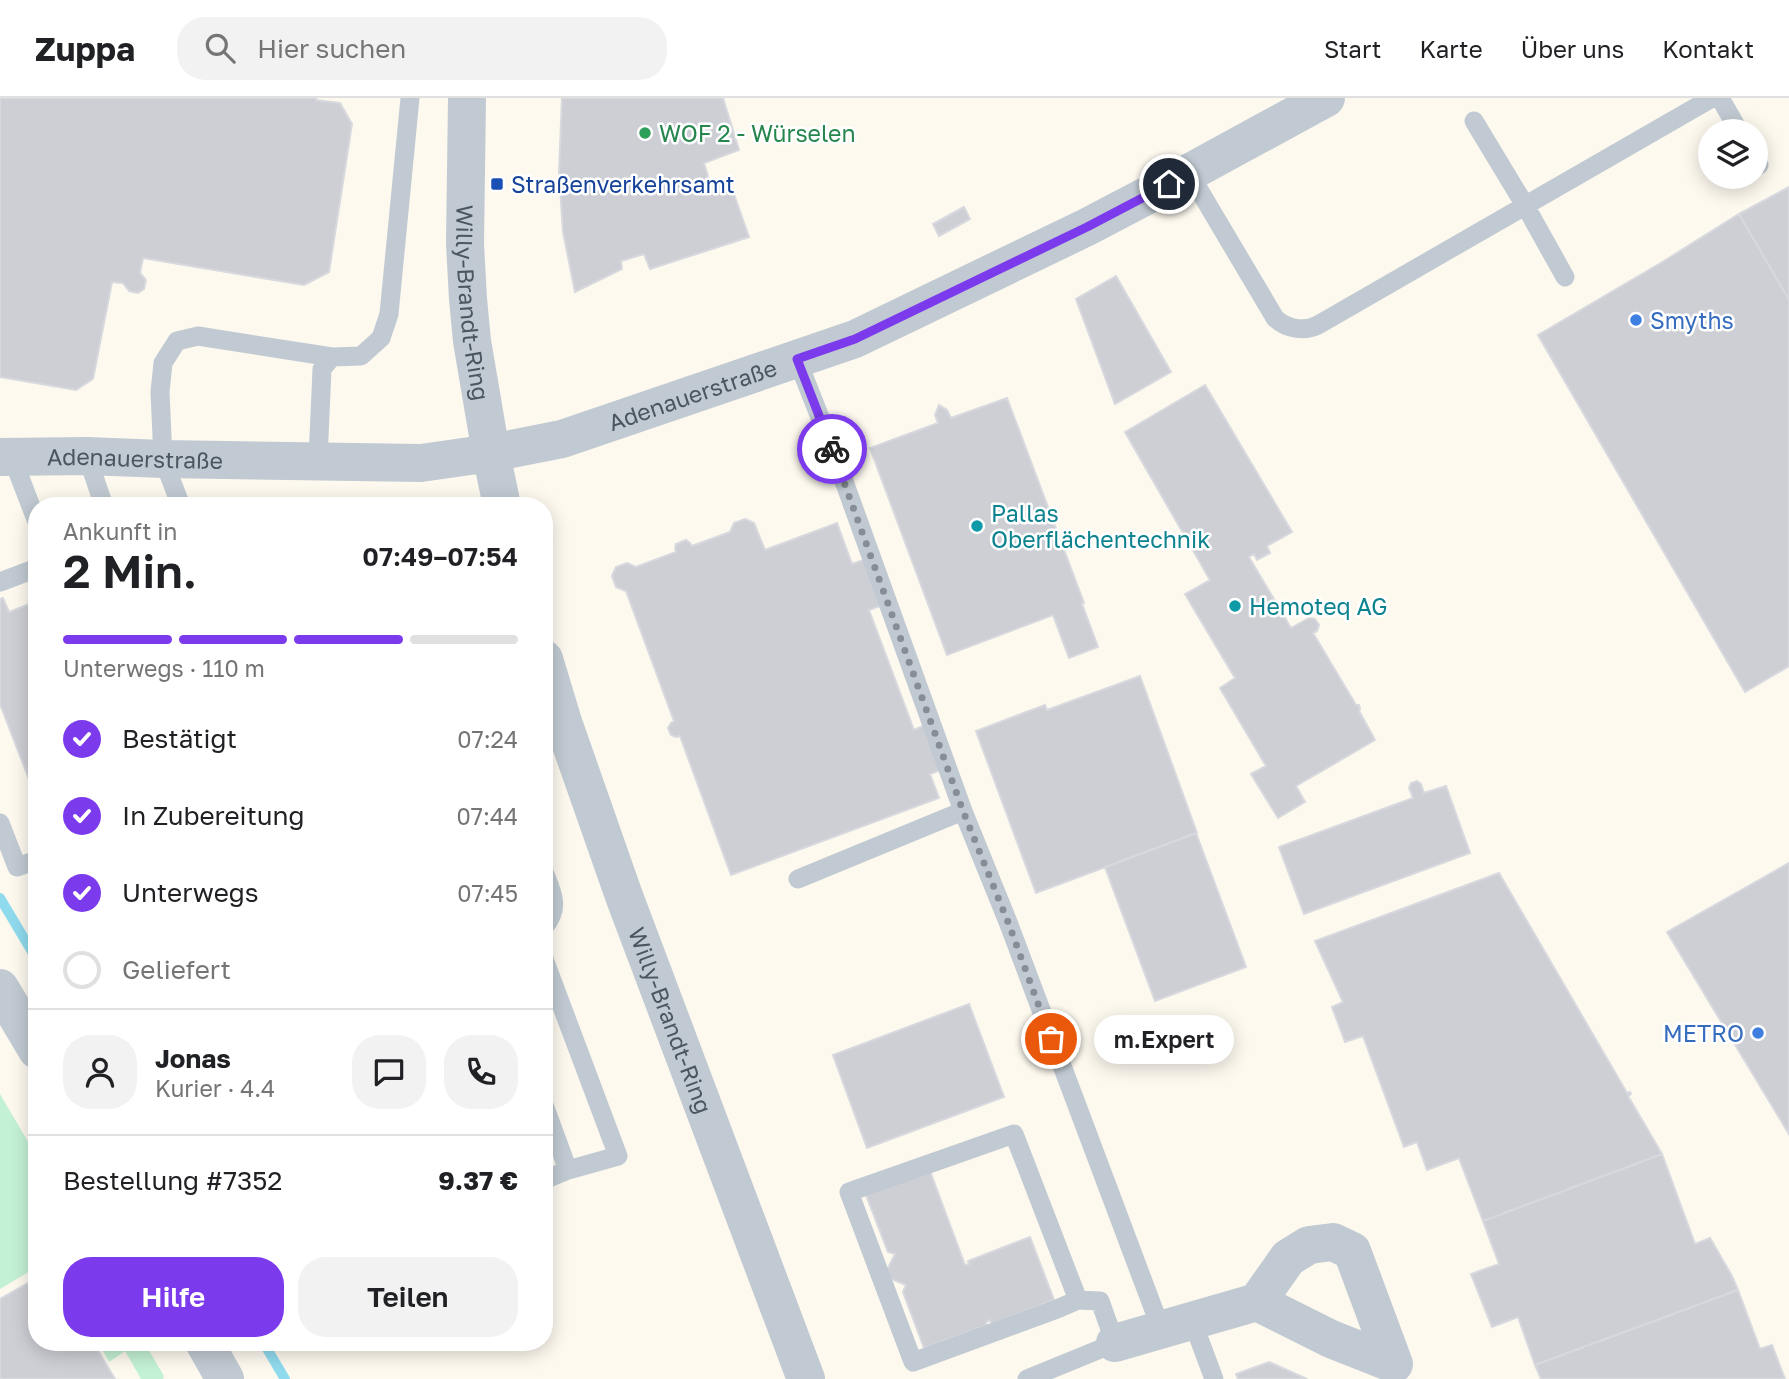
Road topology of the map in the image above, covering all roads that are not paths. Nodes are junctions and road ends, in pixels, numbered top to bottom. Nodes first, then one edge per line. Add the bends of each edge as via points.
1 (410, 98) edge
2 (467, 98) edge
3 (1326, 98) edge
4 (1712, 98) edge
5 (1720, 98) edge
6 (1732, 119) edge
7 (1474, 121) dead end
8 (1189, 173) junction
9 (1526, 207) junction
10 (1565, 277) dead end
11 (332, 357) junction
12 (797, 359) junction
13 (491, 453) junction
14 (87, 456) junction
15 (6, 457) edge
16 (163, 459) junction
17 (318, 460) junction
18 (101, 497) edge
19 (178, 497) edge
20 (500, 497) edge
21 (28, 503) edge
22 (28, 571) edge
23 (0, 582) edge
24 (553, 690) edge
25 (963, 811) junction
26 (0, 823) edge
27 (28, 863) edge
28 (798, 878) dead end
29 (553, 983) edge
30 (0, 988) edge
31 (28, 1035) edge
32 (553, 1129) edge
33 (568, 1170) junction
34 (553, 1176) edge
35 (1078, 1300) junction
36 (1257, 1302) junction
37 (1176, 1325) junction
38 (1115, 1342) junction
39 (209, 1351) edge
40 (1396, 1371) edge
41 (225, 1379) edge
42 (806, 1379) edge
43 (1027, 1379) edge
44 (1214, 1379) edge

1 - 11 lane via 389,314 381,338 361,356
2 - 13 street, Willy-Brandt-Ring via 467,287
3 - 8 street, Adenauerstraße
4 - 9 lane
5 - 6 lane
7 - 9 lane
8 - 9 lane via 1275,318 1297,329 1318,325
8 - 12 street, Adenauerstraße via 855,339
9 - 10 lane
11 - 16 lane via 198,336 177,341 163,363
11 - 17 lane via 322,369
12 - 13 street, Adenauerstraße via 562,439
12 - 25 lane
13 - 17 street, Adenauerstraße via 421,463
13 - 20 street, Willy-Brandt-Ring
14 - 15 street, Adenauerstraße
14 - 16 street, Adenauerstraße
14 - 18 lane
15 - 21 lane
16 - 17 street, Adenauerstraße
16 - 19 lane
22 - 23 lane
24 - 42 street, Willy-Brandt-Ring via 624,895
25 - 28 lane
25 - 37 lane
26 - 27 lane via 17,867
29 - 33 lane via 618,1156
30 - 31 street
32 - 33 lane
33 - 34 lane
35 - 35 lane via 1014,1133 849,1192 913,1362
35 - 38 lane via 1100,1301
36 - 37 street
36 - 40 street
36 - 40 street via 1288,1258 1308,1245 1333,1242 1352,1251
37 - 38 street
37 - 44 lane
38 - 43 lane
39 - 41 street

